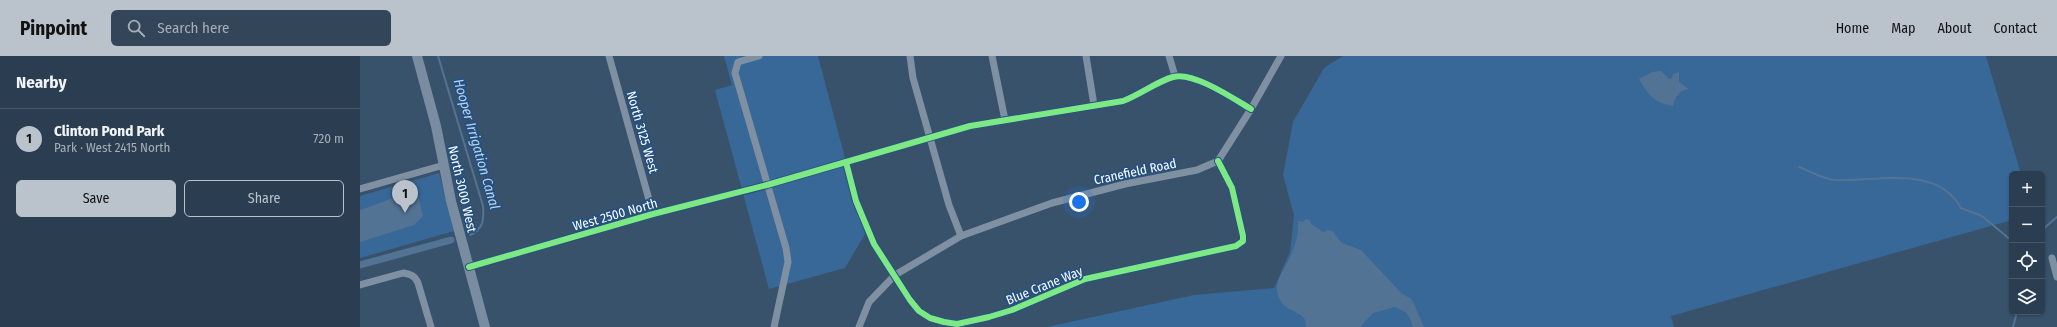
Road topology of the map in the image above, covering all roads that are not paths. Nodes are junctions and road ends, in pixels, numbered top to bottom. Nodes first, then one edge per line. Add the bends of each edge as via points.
1 (417, 56) edge
2 (609, 56) edge
3 (759, 56) edge
4 (910, 56) edge
5 (992, 56) edge
6 (1086, 56) edge
7 (1169, 56) edge
8 (1281, 56) edge
9 (1175, 76) junction
10 (1094, 105) junction
11 (1251, 109) junction
12 (1005, 120) junction
13 (930, 138) junction
14 (1218, 161) junction
15 (846, 162) junction
16 (444, 165) junction
17 (767, 185) junction
18 (360, 189) edge
19 (653, 214) junction
20 (961, 236) junction
21 (2052, 258) dead end
22 (469, 267) junction
23 (894, 275) junction
24 (2057, 277) edge
25 (360, 285) edge
26 (431, 327) edge
27 (486, 327) edge
28 (774, 327) edge
29 (859, 327) edge

1 - 16 main road, North 3000 West
2 - 19 street, North 3125 West
3 - 17 street via 738,62 735,73
4 - 13 street via 913,78
5 - 12 street
6 - 10 street
7 - 9 street
8 - 11 street
9 - 10 street, West 2500 North via 1140,95 1123,101
9 - 11 street via 1192,78 1204,83
10 - 12 street, West 2500 North
11 - 14 street
12 - 13 street, West 2500 North via 970,126
13 - 15 street, West 2500 North
13 - 20 street via 949,205
14 - 20 street, Cranefield Road via 1197,170 1125,184 1052,203
14 - 23 street, Blue Crane Way via 1232,188 1243,241 1232,248 1085,280 1012,310 956,324 930,318 919,311
15 - 17 street, West 2500 North
15 - 23 street, Blue Crane Way via 856,201 874,244
16 - 18 street
16 - 22 main road, North 3000 West via 451,202
17 - 19 street, West 2500 North
17 - 28 street via 788,262
19 - 22 street, West 2500 North
20 - 23 street, Cranefield Road
21 - 24 street
22 - 27 main road, North 3000 West
23 - 29 street, Cranefield Road via 869,302
25 - 26 street via 403,273 415,277

